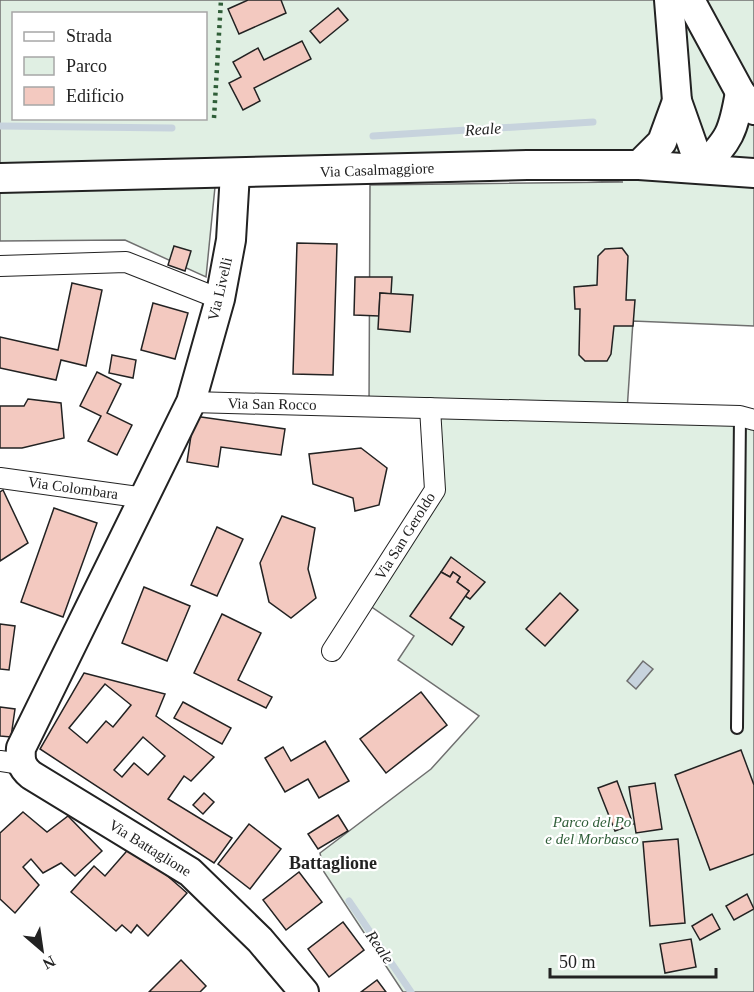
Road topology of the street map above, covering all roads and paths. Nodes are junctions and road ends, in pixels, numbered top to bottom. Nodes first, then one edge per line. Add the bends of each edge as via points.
1 (669, 0) edge
2 (690, 0) edge
3 (677, 101) junction
4 (747, 101) edge
5 (639, 165) junction
6 (701, 169) junction
7 (235, 173) junction
8 (754, 173) edge
9 (0, 178) edge
10 (0, 266) edge
11 (220, 299) junction
12 (191, 402) junction
13 (430, 408) junction
14 (747, 418) edge
15 (0, 478) edge
16 (145, 498) junction
17 (332, 651) dead end
18 (736, 728) dead end
19 (10, 762) edge
20 (304, 992) edge

1 - 3 main road
2 - 4 main road
3 - 5 main road via 662,142
3 - 6 main road
4 - 6 main road via 724,145
5 - 6 main road, Via Casalmaggiore
5 - 7 main road, Via Casalmaggiore
6 - 8 main road, Via Casalmaggiore
7 - 9 main road, Via Casalmaggiore
7 - 11 main road, Via Livelli via 231,240
10 - 11 street via 126,262
11 - 12 main road, Via Livelli
12 - 13 street, Via San Rocco
12 - 16 main road
13 - 14 street, Via San Rocco
13 - 17 street, Via San Geroldo via 435,490
14 - 18 lane
15 - 16 street, Via Colombara
16 - 19 main road via 21,748
19 - 20 main road, Via Battaglione via 190,872 260,940

